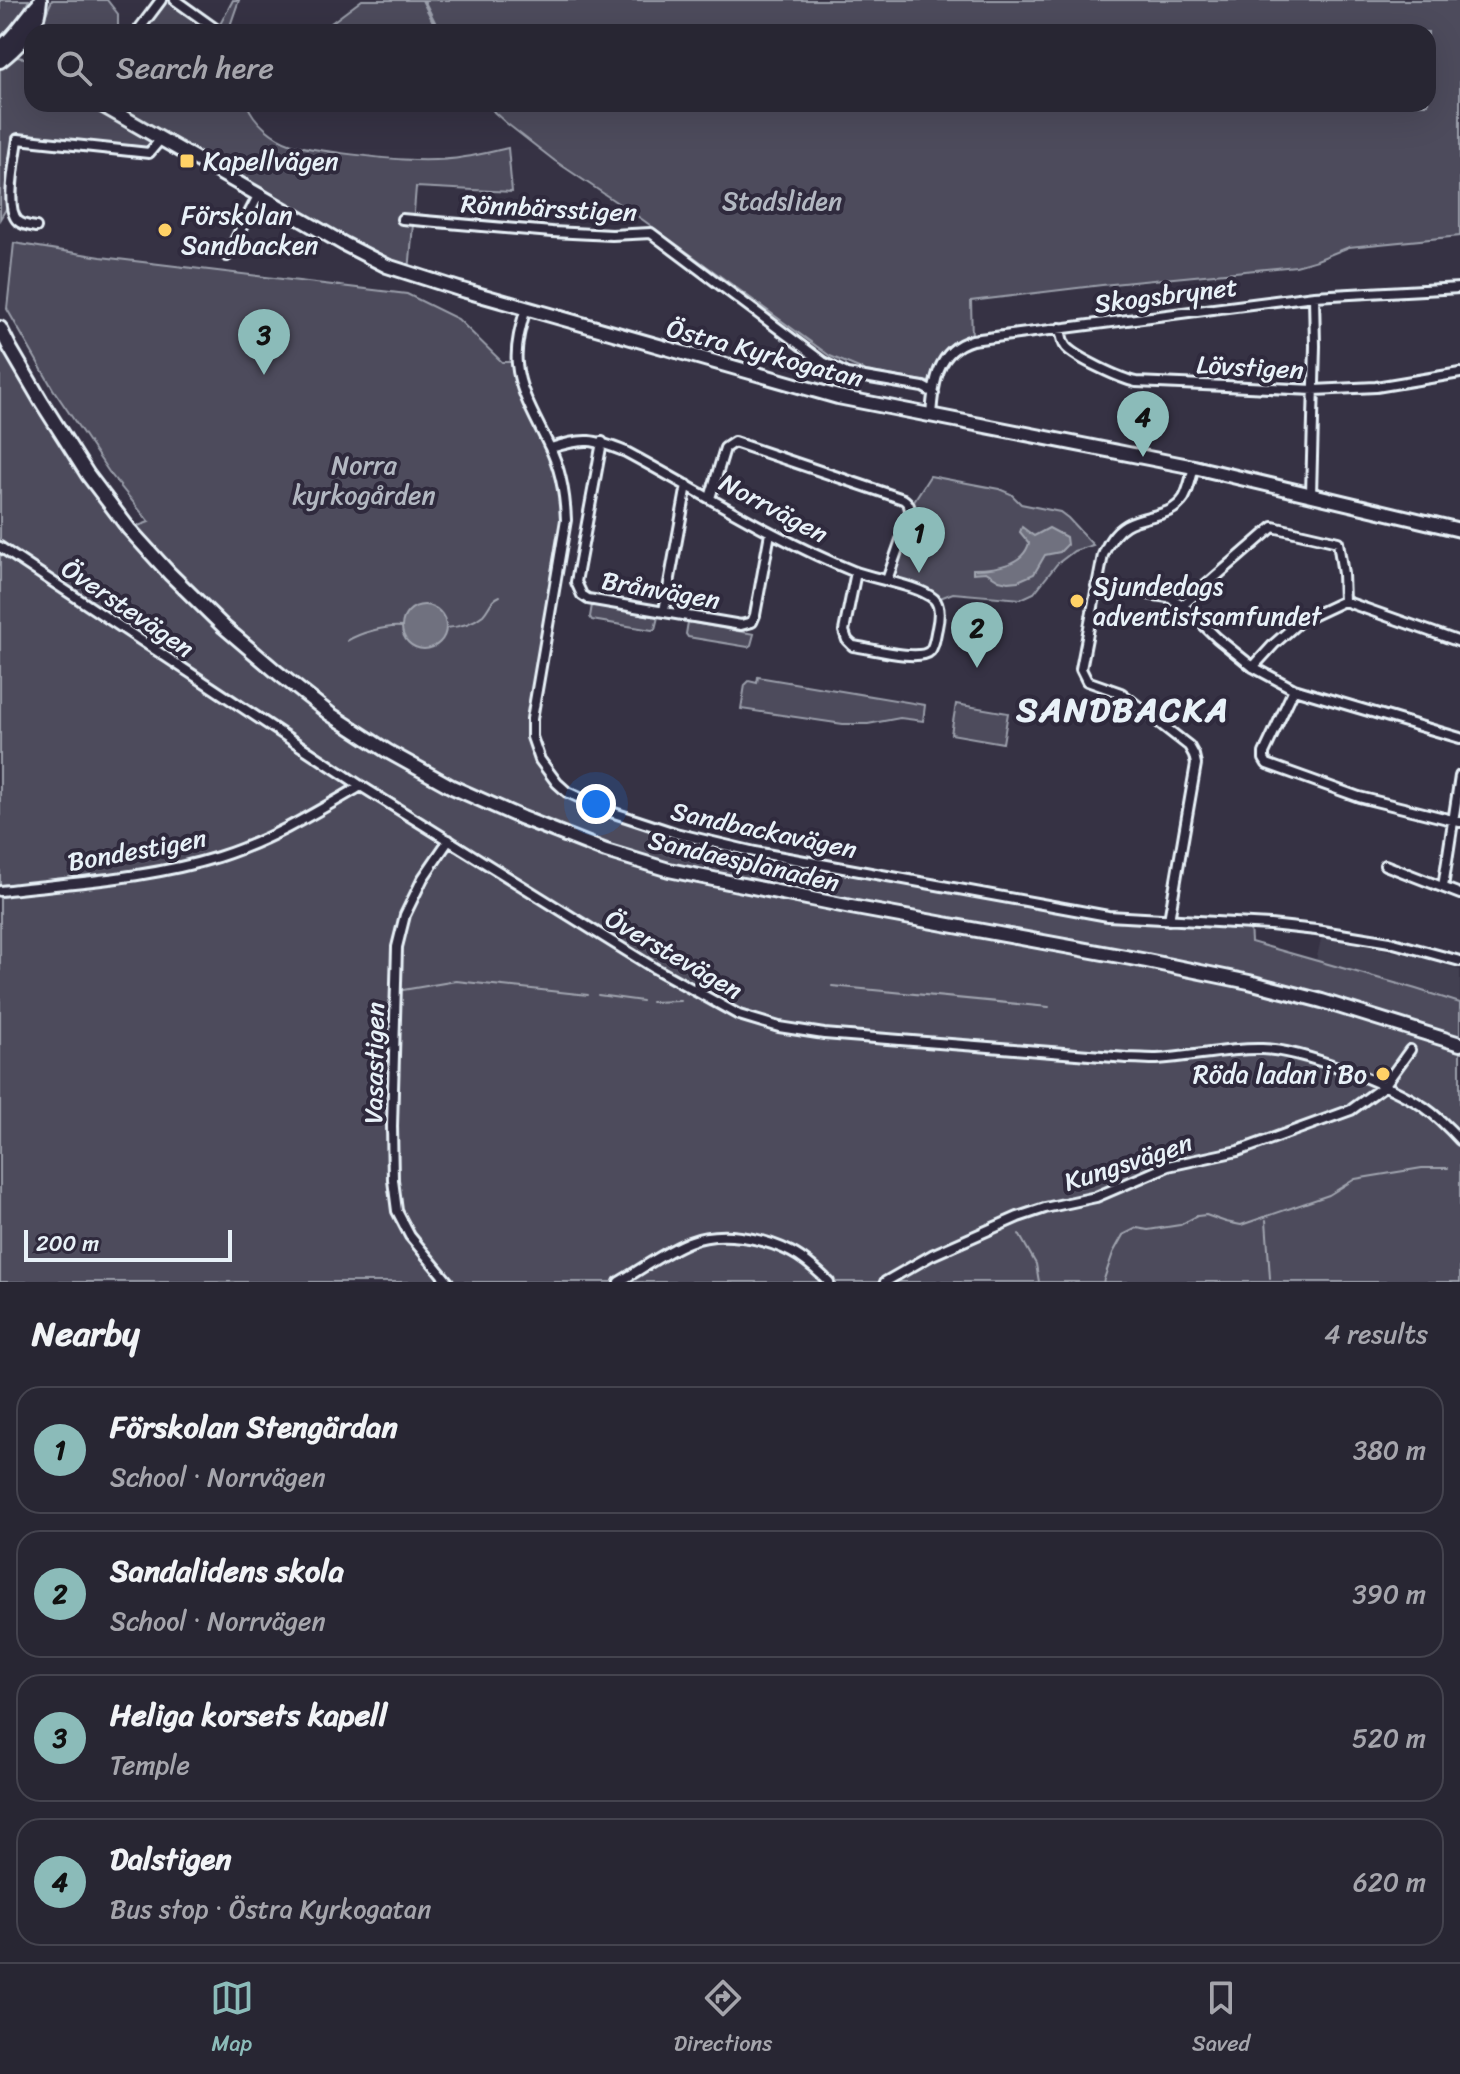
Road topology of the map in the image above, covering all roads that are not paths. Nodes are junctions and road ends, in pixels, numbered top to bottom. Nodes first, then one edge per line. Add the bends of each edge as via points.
1 (161, 0) edge
2 (175, 0) edge
3 (40, 2) edge
4 (25, 24) edge
5 (143, 24) edge
6 (209, 24) edge
7 (24, 25) edge
8 (17, 41) junction
9 (0, 48) edge
10 (24, 48) edge
11 (0, 61) edge
12 (113, 112) edge
13 (160, 140) junction
14 (258, 196) junction
15 (402, 219) dead end
16 (36, 227) dead end
17 (227, 256) dead end
18 (1460, 288) edge
19 (1314, 296) junction
20 (526, 308) junction
21 (0, 328) edge
22 (1060, 328) junction
23 (1460, 373) edge
24 (1314, 390) junction
25 (934, 393) junction
26 (931, 416) junction
27 (602, 442) junction
28 (551, 448) junction
29 (1194, 467) junction
30 (687, 485) junction
31 (1311, 494) junction
32 (710, 498) junction
33 (1460, 530) edge
34 (770, 533) junction
35 (0, 547) edge
36 (856, 572) junction
37 (887, 580) junction
38 (1096, 586) junction
39 (1344, 601) junction
40 (1183, 605) junction
41 (664, 611) junction
42 (1460, 642) edge
43 (1253, 667) junction
44 (1294, 689) junction
45 (1460, 738) edge
46 (1460, 776) edge
47 (361, 786) junction
48 (1456, 822) edge
49 (449, 840) junction
50 (1385, 865) dead end
51 (1443, 887) junction
52 (0, 891) edge
53 (1460, 894) edge
54 (575, 904) dead end
55 (568, 914) junction
56 (1169, 920) junction
57 (1460, 961) edge
58 (1460, 1046) edge
59 (1410, 1050) dead end
60 (1384, 1086) junction
61 (1460, 1140) edge
62 (448, 1282) edge
63 (619, 1282) edge
64 (829, 1282) edge
65 (885, 1282) edge

1 - 5 street
2 - 6 street
3 - 4 main road
7 - 8 main road
8 - 9 main road
8 - 10 main road
8 - 11 main road
12 - 13 main road, Östra Kyrkogatan
13 - 14 main road, Östra Kyrkogatan
13 - 16 street via 149,153 18,139 12,213 19,223
14 - 17 street
14 - 20 main road, Östra Kyrkogatan via 387,266
15 - 25 street, Rönnbärsstigen via 552,232 651,233 823,362 847,374
18 - 19 street, Skogsbrynet
19 - 22 street, Skogsbrynet
19 - 24 street
20 - 26 main road, Östra Kyrkogatan via 829,395
20 - 28 street, Sandbackavägen via 516,362 522,389
21 - 58 main road, Sandaesplanaden via 88,475 170,574 224,627 330,714 452,787 606,851 669,870 1249,982
22 - 24 street, Lövstigen via 1070,350 1126,380
22 - 25 street, Skogsbrynet via 961,343 946,354
23 - 24 street, Lövstigen via 1376,387
24 - 31 street
25 - 26 street, Skogsbrynet
26 - 29 main road, Östra Kyrkogatan
27 - 28 street, Norrvägen via 580,440
27 - 30 street, Norrvägen
27 - 41 street, Brånvägen via 577,589 588,599
28 - 56 street, Sandbackavägen via 566,499 566,520 532,737 540,760 567,792 655,827 755,852 1108,916
29 - 31 main road, Östra Kyrkogatan
29 - 38 street via 1187,491 1172,509 1124,526 1112,537
30 - 32 street, Norrvägen
30 - 41 street
31 - 33 main road, Östra Kyrkogatan
32 - 34 street, Norrvägen
32 - 37 street via 725,448 734,442 903,499 910,514
34 - 36 street, Norrvägen
34 - 41 street, Brånvägen via 752,622 741,625
35 - 47 street, Överstevägen
36 - 37 street, Norrvägen
36 - 37 street, Norrvägen via 844,631 847,640 853,646 916,656 928,653 938,605 927,595
38 - 40 street via 1168,597
38 - 56 street via 1083,675 1121,693 1189,746 1196,764
39 - 40 street via 1338,542 1273,527
39 - 42 street
39 - 43 street via 1299,622
40 - 43 street
43 - 44 street
44 - 45 street
44 - 48 street via 1264,753 1267,764 1359,797
46 - 48 street
47 - 49 street, Överstevägen
47 - 52 street, Bondestigen via 295,824 219,857 130,877
48 - 51 street
49 - 55 street, Överstevägen
49 - 62 street, Vasastigen via 405,915 397,947 392,1126 397,1211 410,1236
50 - 51 street
51 - 53 street
54 - 55 street
55 - 60 street, Överstevägen via 704,997 779,1027 1127,1058 1266,1049 1297,1054
56 - 57 street, Sandbackavägen via 1316,930
59 - 60 street, Kungsvägen
60 - 61 street, Överstevägen via 1424,1107
60 - 65 street, Kungsvägen via 1351,1110 1277,1138 1168,1166 1096,1197 1018,1217
63 - 64 street via 679,1246 719,1236 779,1246

